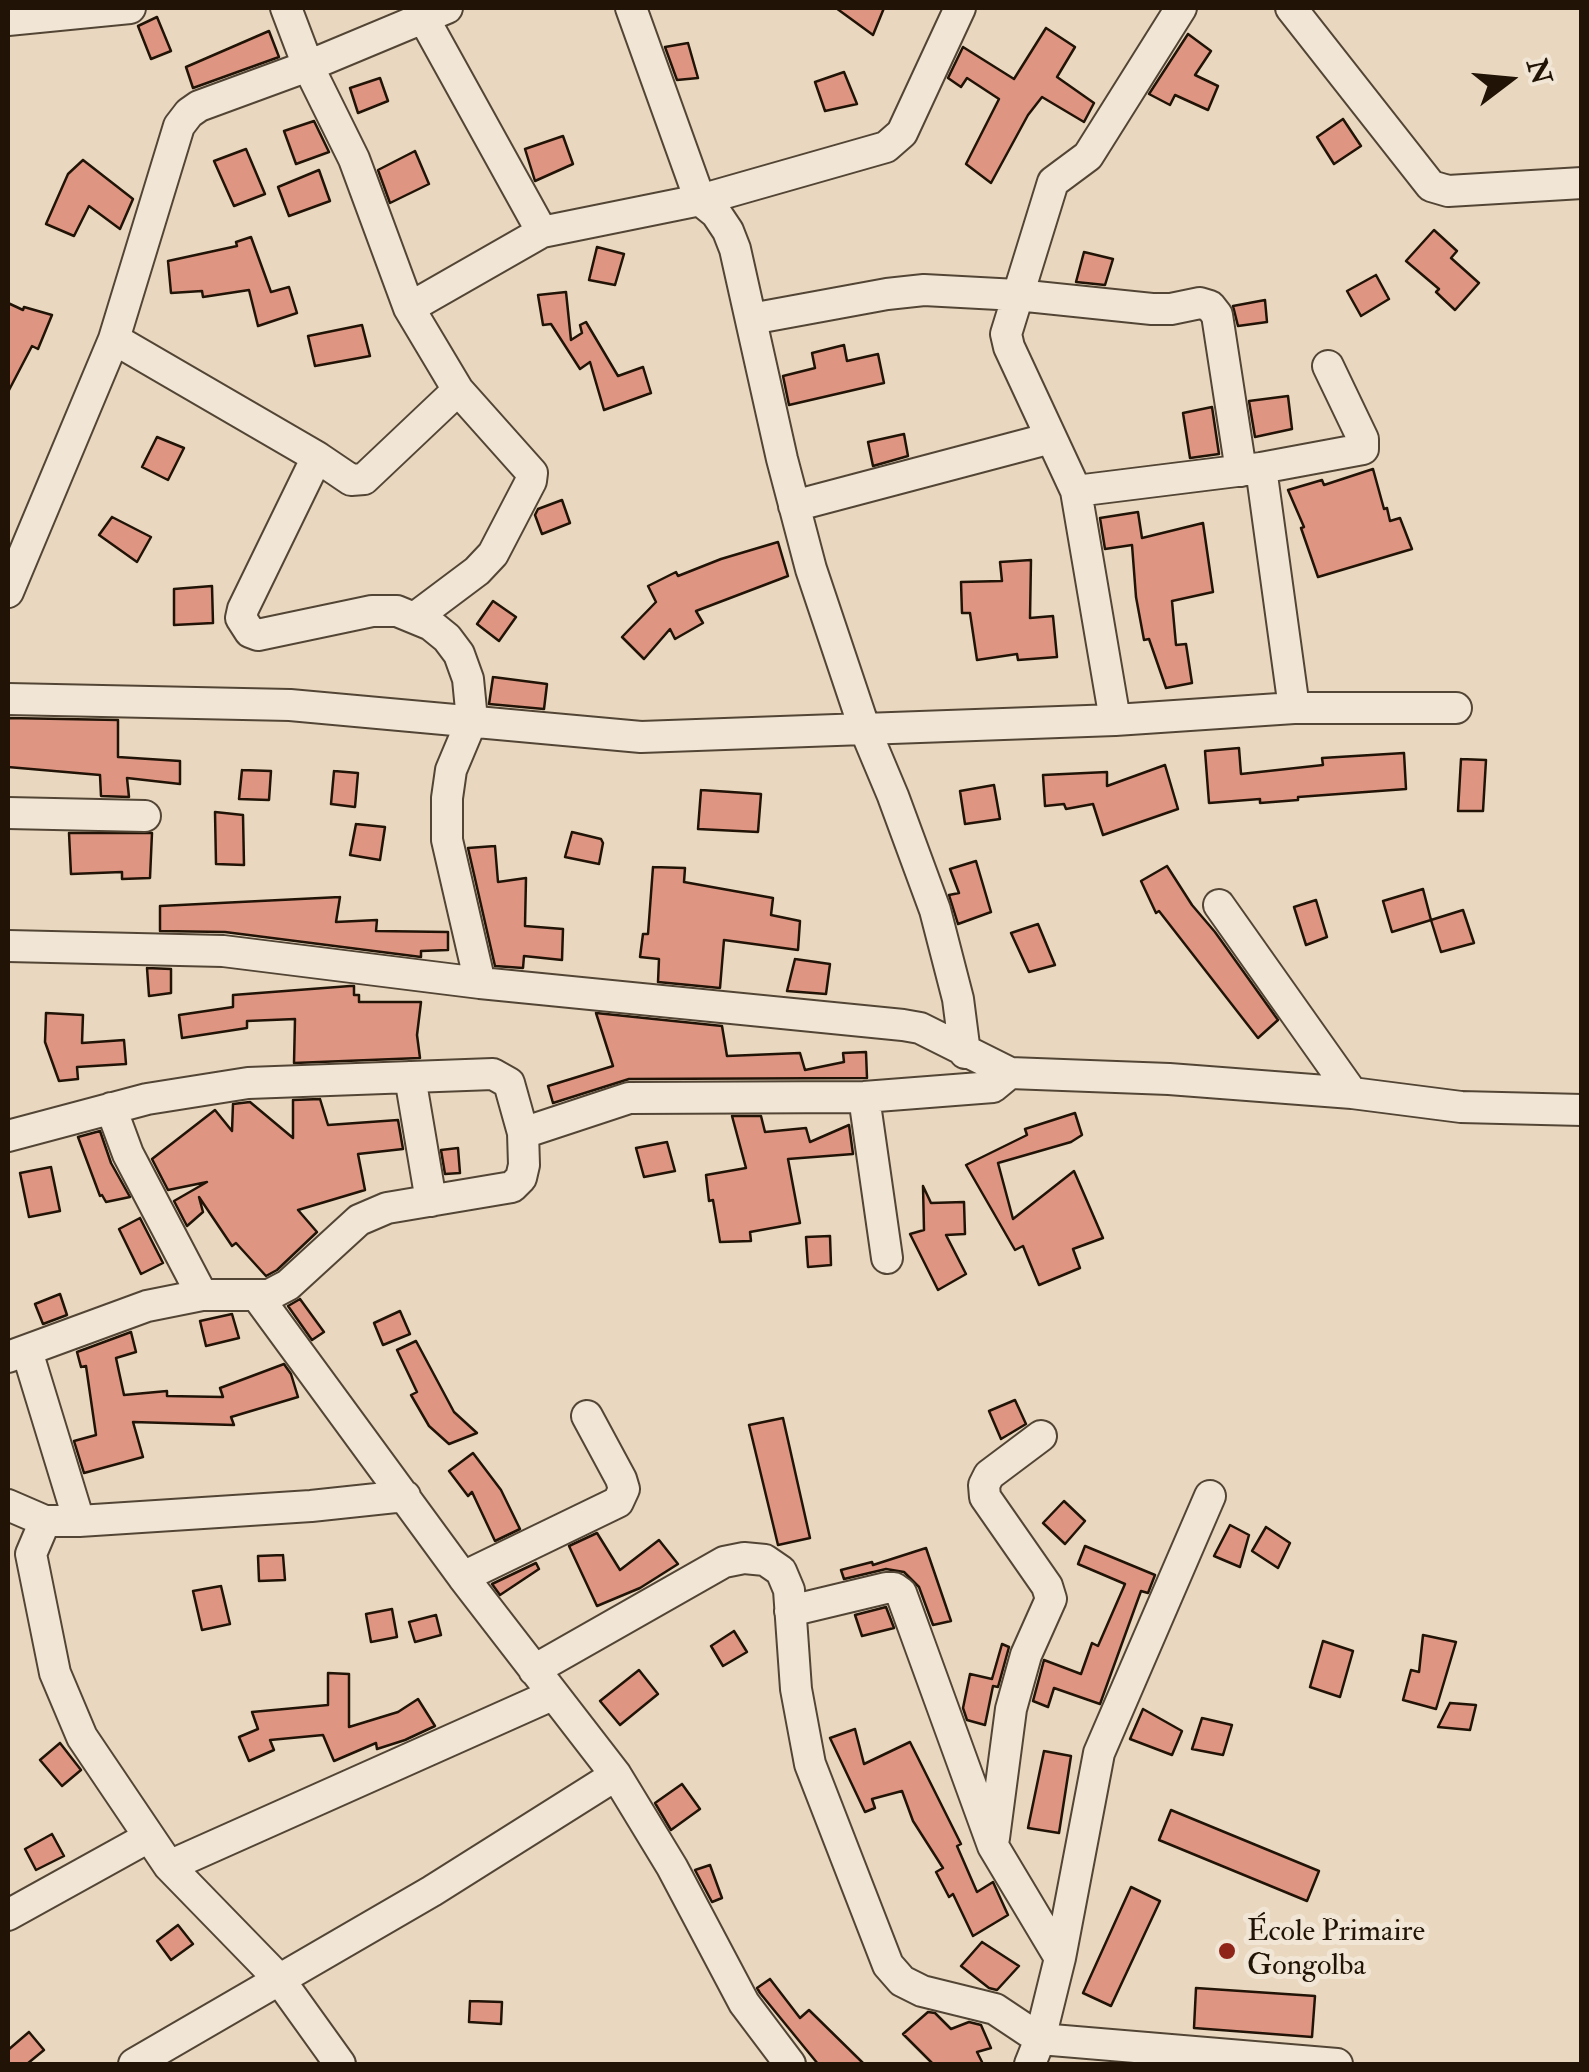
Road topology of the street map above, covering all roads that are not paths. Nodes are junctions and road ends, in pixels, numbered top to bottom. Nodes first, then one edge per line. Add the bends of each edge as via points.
1 (130, 8) edge
2 (286, 8) edge
3 (630, 8) edge
4 (960, 8) edge
5 (1181, 8) edge
6 (1291, 8) edge
7 (435, 12) edge
8 (8, 20) edge
9 (308, 66) junction
10 (1582, 183) edge
11 (700, 200) junction
12 (542, 232) junction
13 (1017, 295) junction
14 (409, 308) junction
15 (752, 320) junction
16 (114, 339) junction
17 (1328, 366) dead end
18 (458, 390) junction
19 (1051, 438) junction
20 (318, 457) junction
21 (1251, 470) junction
22 (1076, 491) junction
23 (794, 506) junction
24 (8, 592) edge
25 (416, 616) junction
26 (8, 698) edge
27 (1294, 708) junction
28 (1456, 708) dead end
29 (472, 720) junction
30 (1116, 720) junction
31 (864, 727) junction
32 (8, 813) edge
33 (146, 816) dead end
34 (1219, 905) dead end
35 (8, 946) edge
36 (480, 982) junction
37 (965, 1053) junction
38 (1010, 1073) junction
39 (410, 1076) junction
40 (1352, 1094) junction
41 (864, 1096) junction
42 (111, 1108) junction
43 (1582, 1110) edge
44 (523, 1133) junction
45 (8, 1136) edge
46 (432, 1202) junction
47 (887, 1258) dead end
48 (202, 1294) junction
49 (257, 1296) junction
50 (18, 1354) edge
51 (587, 1416) dead end
52 (1041, 1436) dead end
53 (405, 1496) junction
54 (1210, 1496) dead end
55 (8, 1506) edge
56 (45, 1521) junction
57 (79, 1521) junction
58 (19, 1562) edge
59 (462, 1577) junction
60 (790, 1611) junction
61 (534, 1670) junction
62 (552, 1695) junction
63 (616, 1775) junction
64 (147, 1838) junction
65 (992, 1846) junction
66 (169, 1866) junction
67 (8, 1915) edge
68 (1060, 1958) junction
69 (279, 1979) junction
70 (1035, 2052) edge
71 (134, 2064) edge
72 (340, 2064) edge
73 (790, 2064) edge
74 (1337, 2064) edge

1 - 8 street
2 - 9 street
3 - 11 street
4 - 11 street via 895,141
5 - 13 street via 1088,156 1052,182
6 - 10 street via 1431,186 1448,192
7 - 9 street
7 - 12 street
9 - 14 street via 354,159
9 - 16 street via 198,106 179,126
11 - 12 street
11 - 15 street via 728,231
12 - 14 street
13 - 15 street via 908,290
13 - 19 street via 1007,322 1009,347
13 - 21 street via 1152,308 1210,306
14 - 18 street
15 - 23 street
16 - 20 street
16 - 24 street
17 - 21 street via 1363,449
18 - 20 street via 364,479 351,480
18 - 25 street via 533,477 493,554
19 - 22 street
19 - 23 street
20 - 25 street via 243,609 244,626 258,635 384,610
21 - 22 street
21 - 27 street
22 - 30 street
23 - 31 street
25 - 29 street via 459,654
26 - 29 street via 290,705
27 - 28 street
27 - 30 street
29 - 31 street via 641,737
29 - 36 street via 451,770 447,840
30 - 31 street
31 - 37 street via 935,910
32 - 33 street
34 - 40 street
35 - 36 street via 223,950
36 - 37 street via 902,1025
37 - 38 street
38 - 40 street
38 - 41 street via 993,1087
39 - 42 street via 248,1082
39 - 44 street via 502,1076
39 - 46 street
40 - 43 street via 1461,1107
41 - 44 street via 630,1098
41 - 47 street
42 - 45 street
42 - 48 street
44 - 46 street via 522,1178 512,1186
46 - 49 street via 358,1220 288,1284
48 - 49 street
48 - 50 street via 147,1306
49 - 53 street
50 - 57 street
51 - 59 street via 621,1479 618,1502
52 - 65 street via 984,1484 1051,1598 1011,1709
53 - 57 street
53 - 59 street
54 - 68 street via 1099,1752
55 - 56 street
56 - 57 street
56 - 58 street
58 - 64 street via 66,1706
59 - 61 street
60 - 61 street via 781,1572 765,1560 724,1562
60 - 65 street via 886,1588 902,1593
60 - 70 street via 810,1764 888,1965 922,1992 995,2009
61 - 62 street
62 - 63 street
62 - 66 street
63 - 69 street
63 - 73 street via 744,2003
64 - 66 street
64 - 67 street
65 - 68 street
66 - 69 street
68 - 70 street
69 - 71 street
69 - 72 street
70 - 74 street

